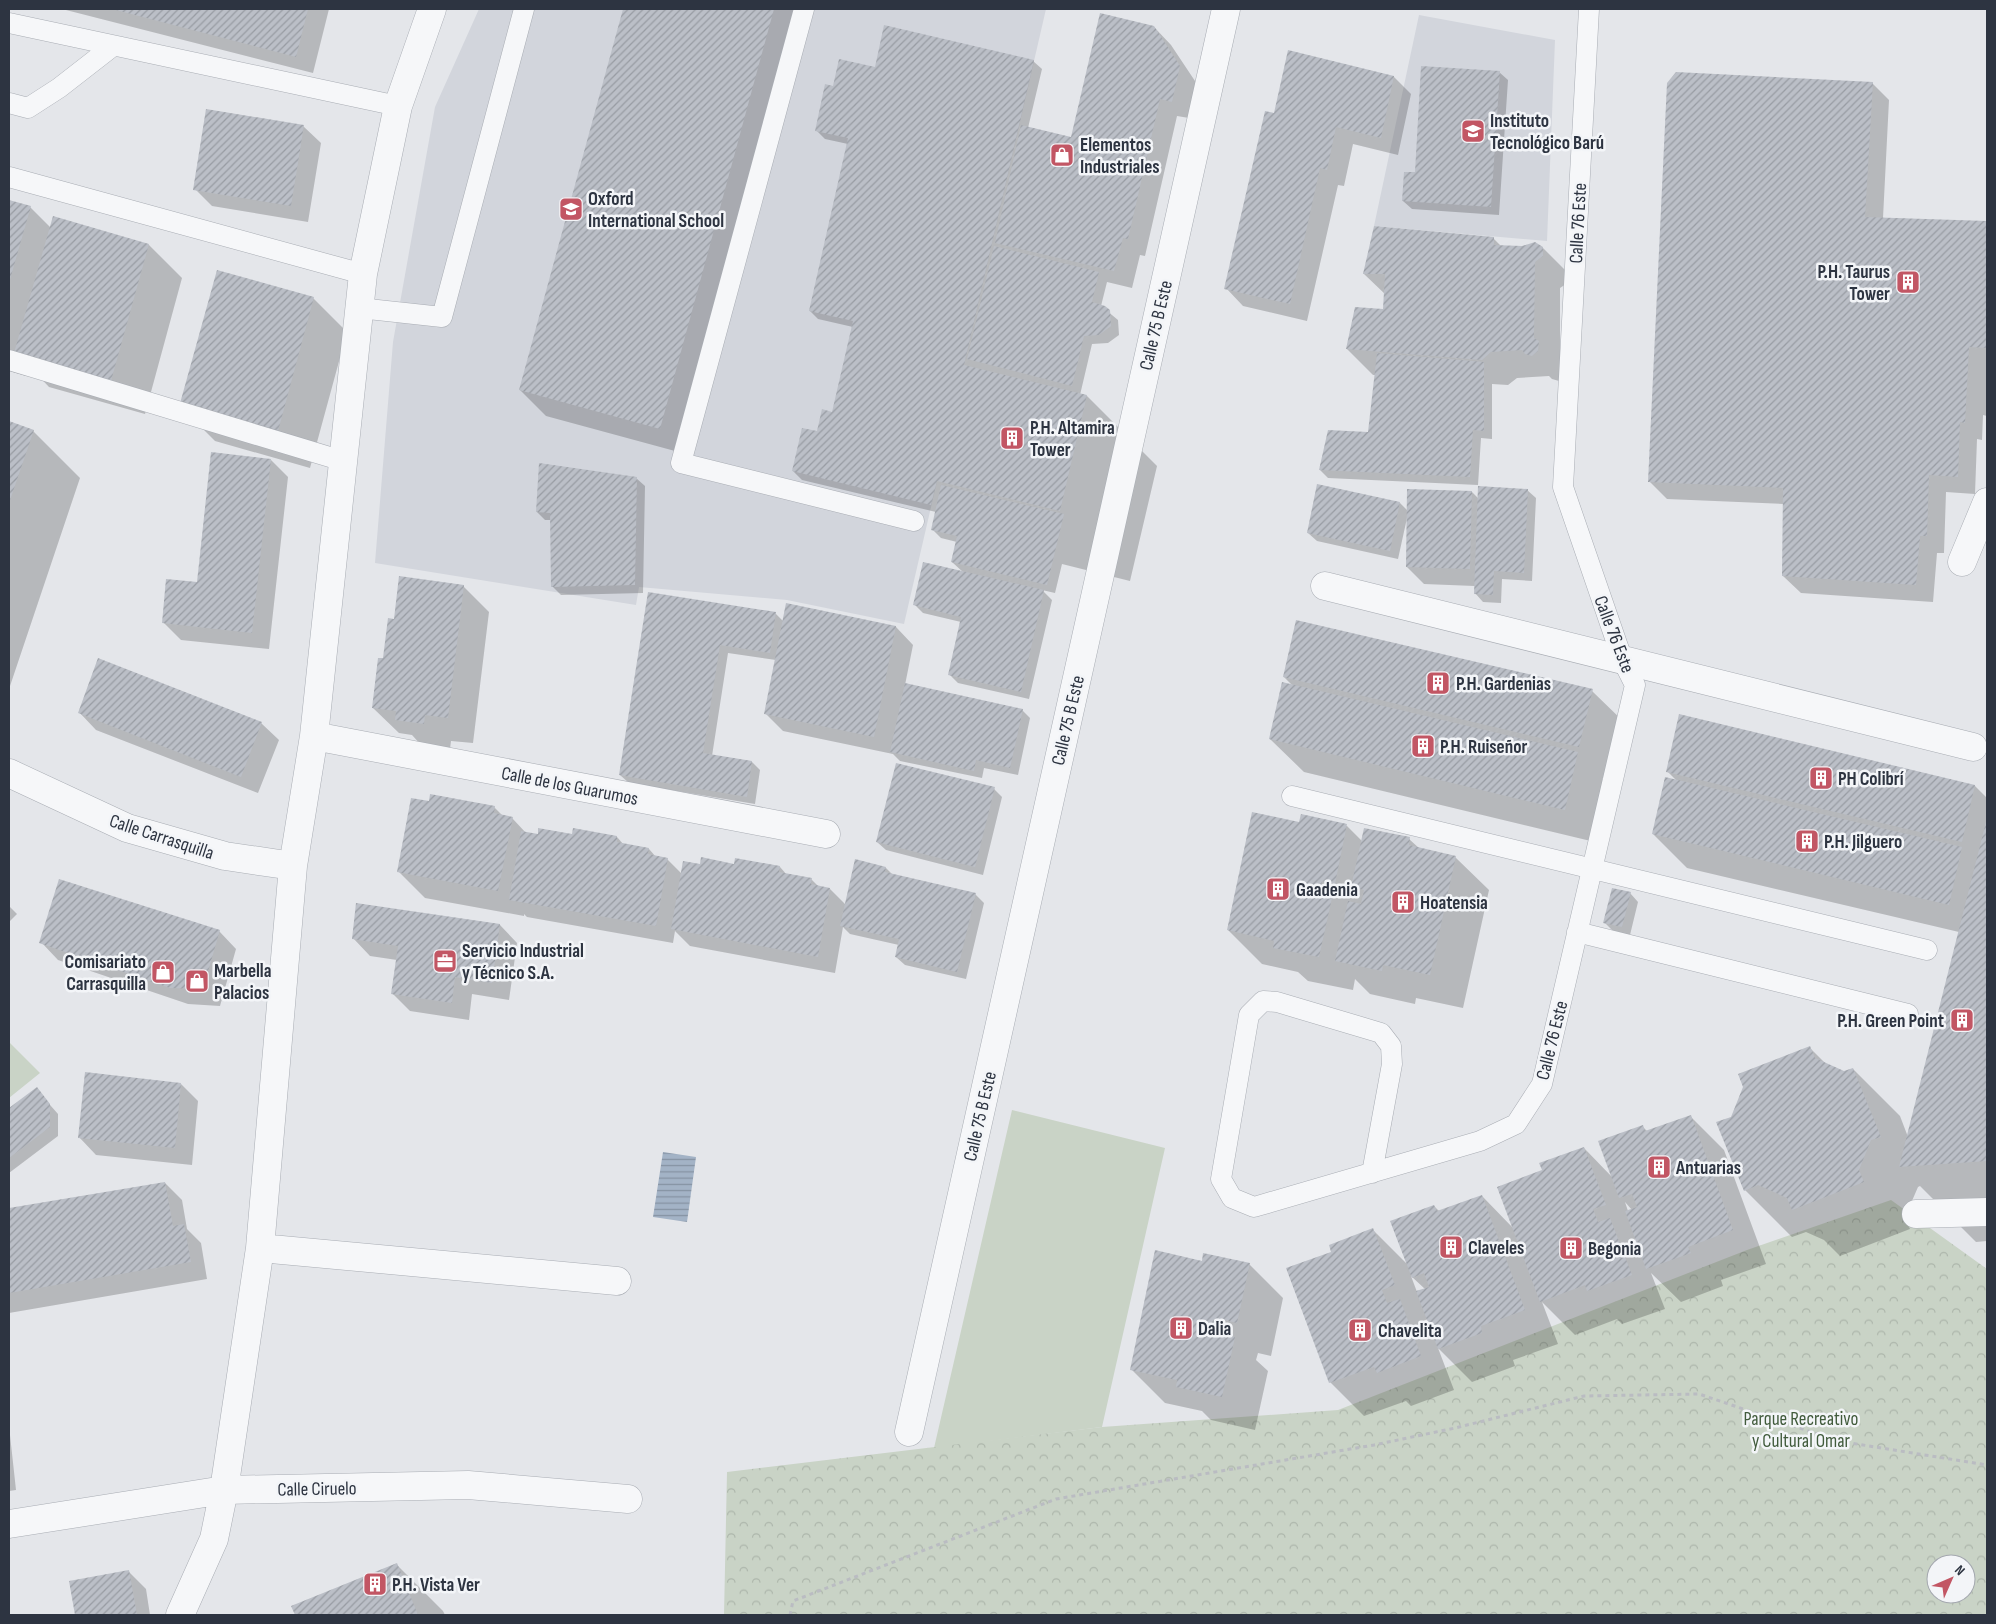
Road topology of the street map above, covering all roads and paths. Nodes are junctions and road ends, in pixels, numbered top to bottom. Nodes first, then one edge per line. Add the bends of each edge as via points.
1 (432, 9) edge
2 (524, 9) edge
3 (804, 9) edge
4 (1226, 9) edge
5 (1589, 9) edge
6 (9, 23) edge
7 (113, 46) junction
8 (9, 103) edge
9 (398, 106) junction
10 (9, 177) edge
11 (362, 274) junction
12 (359, 308) junction
13 (9, 360) edge
14 (343, 462) junction
15 (1987, 502) edge
16 (914, 521) dead end
17 (1962, 562) dead end
18 (1325, 586) dead end
19 (1623, 661) junction
20 (314, 736) junction
21 (1972, 747) dead end
22 (9, 773) edge
23 (1292, 796) dead end
24 (826, 834) dead end
25 (293, 866) junction
26 (1591, 869) junction
27 (1576, 932) junction
28 (1927, 950) dead end
29 (1908, 1014) dead end
30 (1372, 1173) junction
31 (1987, 1212) edge
32 (1916, 1214) dead end
33 (260, 1248) junction
34 (617, 1281) dead end
35 (909, 1432) dead end
36 (1987, 1465) edge
37 (224, 1490) junction
38 (628, 1499) dead end
39 (9, 1524) edge
40 (180, 1615) edge
41 (790, 1615) edge

1 - 9 street
2 - 12 lane via 442,317
3 - 16 lane via 681,463
4 - 35 street, Calle 75 B Este
5 - 19 lane, Calle 76 Este via 1563,487
6 - 7 lane
7 - 8 lane via 28,108
7 - 9 lane
9 - 11 street
10 - 11 lane
11 - 12 street
12 - 14 street
13 - 14 lane
14 - 20 street
15 - 17 street
18 - 19 street
19 - 21 street
19 - 26 lane, Calle 76 Este via 1635,686
20 - 24 street, Calle de los Guarumos
20 - 25 street
22 - 25 street, Calle Carrasquilla via 127,828 225,856
23 - 26 lane
25 - 33 street
26 - 27 lane, Calle 76 Este
26 - 28 lane
27 - 29 lane
27 - 30 lane, Calle 76 Este via 1542,1084 1516,1124 1480,1141
30 - 30 lane, Calle 76 Este via 1254,1208 1232,1198 1221,1179 1249,1015 1263,1001 1277,1002 1381,1033 1391,1046 1392,1064
31 - 32 street
33 - 34 street
33 - 37 street
36 - 41 path via 1838,1440 1699,1394 1584,1396 1374,1445 1056,1499 793,1601
37 - 38 street, Calle Ciruelo via 468,1485
37 - 39 street, Calle Ciruelo
37 - 40 street via 214,1539

